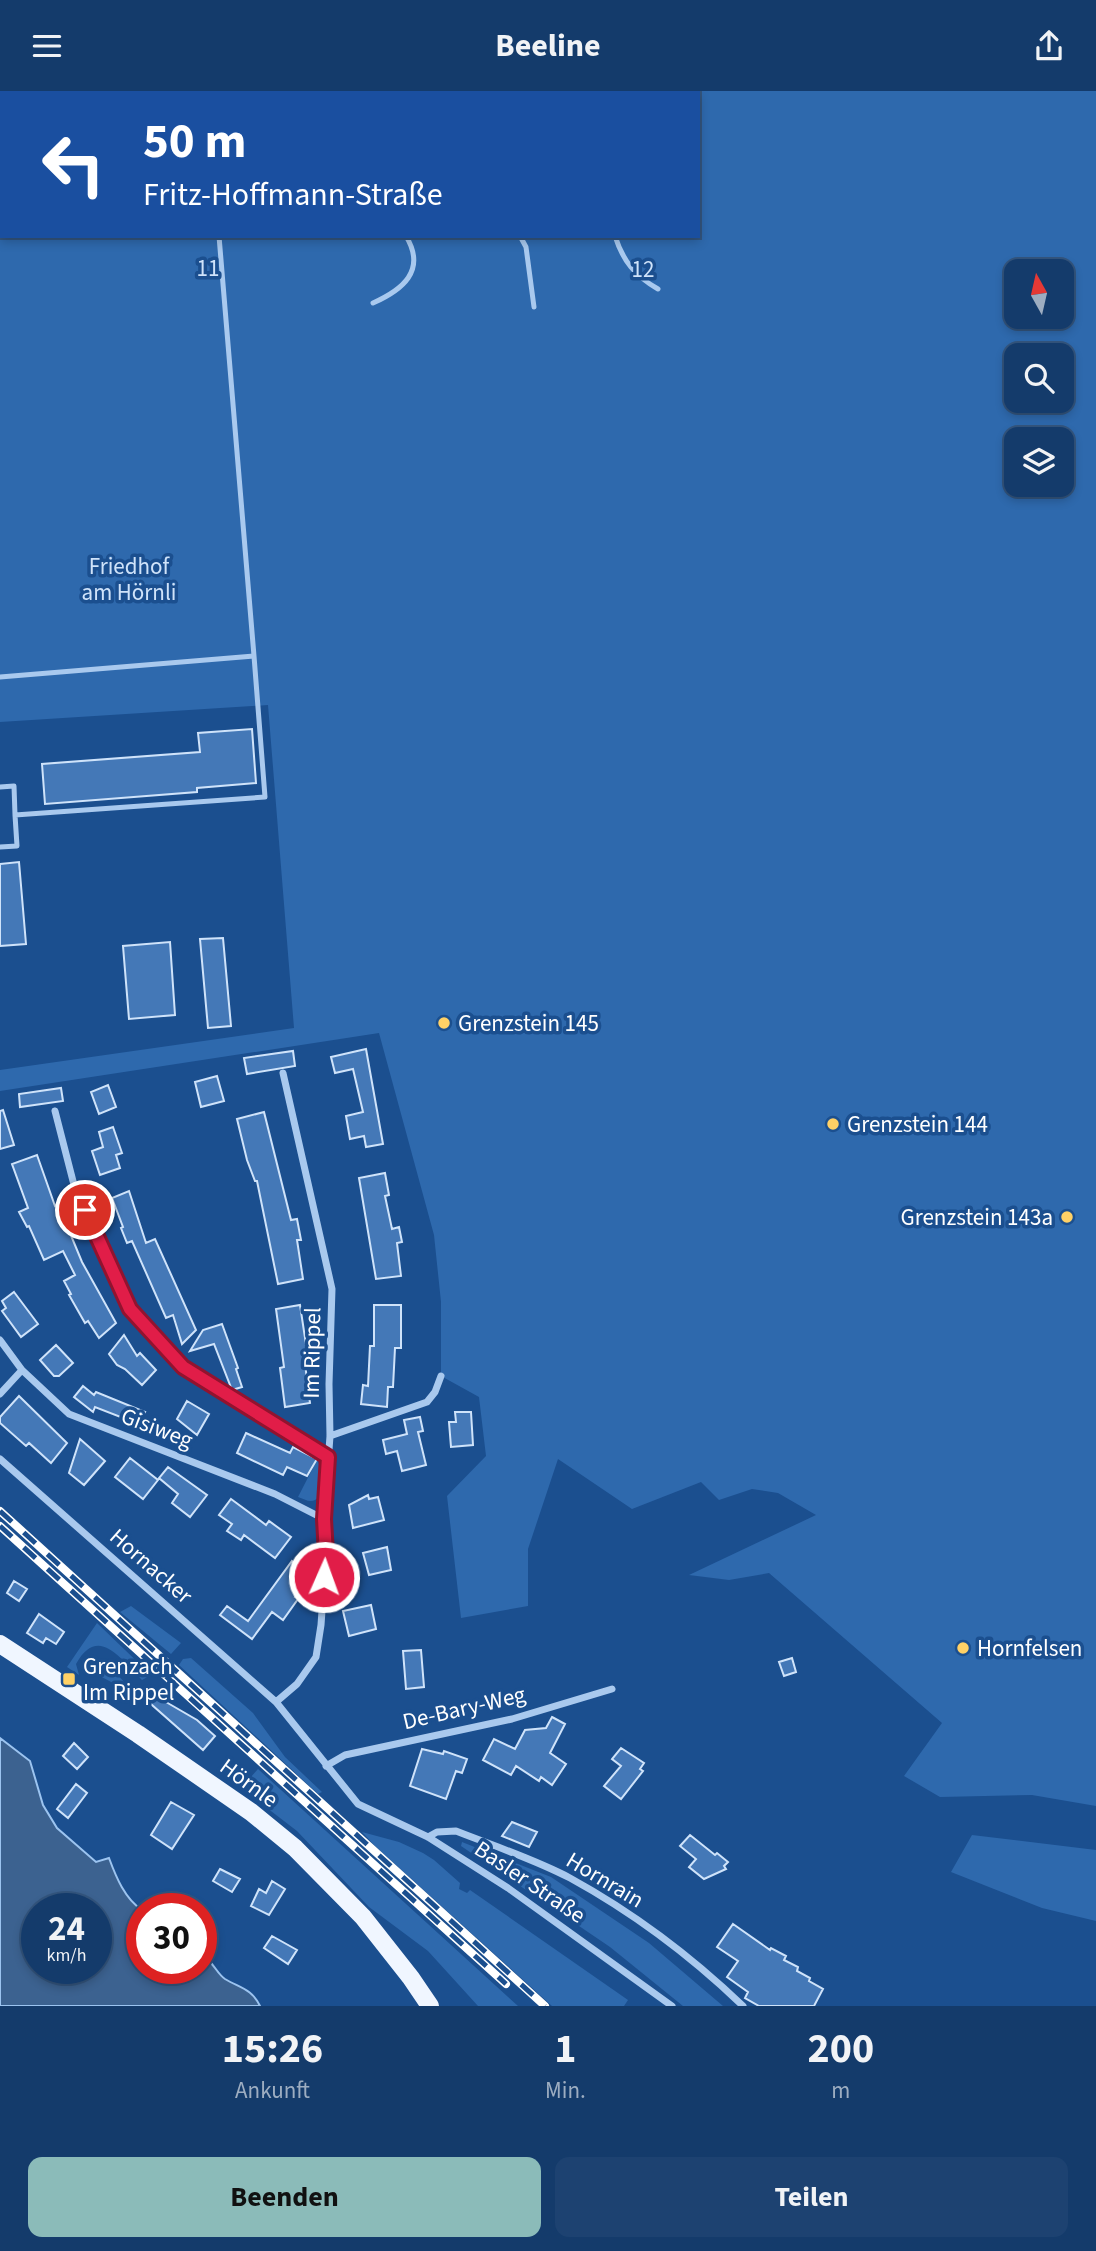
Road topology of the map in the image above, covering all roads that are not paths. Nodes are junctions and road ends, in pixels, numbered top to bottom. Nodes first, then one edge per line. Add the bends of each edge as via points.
1 (219, 238) edge
2 (407, 238) edge
3 (521, 238) edge
4 (616, 238) edge
5 (659, 289) dead end
6 (373, 303) dead end
7 (534, 307) dead end
8 (254, 656) junction
9 (0, 677) edge
10 (0, 787) edge
11 (15, 815) junction
12 (0, 847) edge
13 (283, 1073) dead end
14 (55, 1111) dead end
15 (0, 1340) edge
16 (22, 1370) junction
17 (441, 1375) dead end
18 (0, 1394) edge
19 (330, 1436) junction
20 (328, 1457) junction
21 (0, 1459) edge
22 (324, 1519) junction
23 (0, 1644) edge
24 (612, 1689) dead end
25 (276, 1702) junction
26 (326, 1766) junction
27 (428, 1837) junction
28 (430, 2006) edge
29 (672, 2006) edge
30 (743, 2006) edge

1 - 8 lane
2 - 6 lane via 413,260 407,279 395,293
3 - 7 lane
4 - 5 lane via 630,268
8 - 9 lane
8 - 11 lane via 265,797
10 - 11 lane via 14,786
11 - 12 lane via 17,846
13 - 19 street, Im Rippel via 332,1289
14 - 20 street via 74,1185 130,1309 183,1367
15 - 16 street, Gisiweg
16 - 18 street
16 - 22 street, Gisiweg via 69,1414 275,1494
17 - 19 street via 427,1402
19 - 20 street, Im Rippel
20 - 22 street, Im Rippel
21 - 25 street, Hornacker
22 - 25 street, Im Rippel via 326,1554 316,1657 297,1684
23 - 28 main road, Hörnle via 251,1812 295,1849 363,1917
24 - 26 street, De-Bary-Weg via 512,1719 345,1755
25 - 26 street
26 - 27 street, Basler Straße via 358,1804
27 - 29 street, Basler Straße via 508,1888
27 - 30 street, Hornrain via 456,1831 569,1877 710,1975

